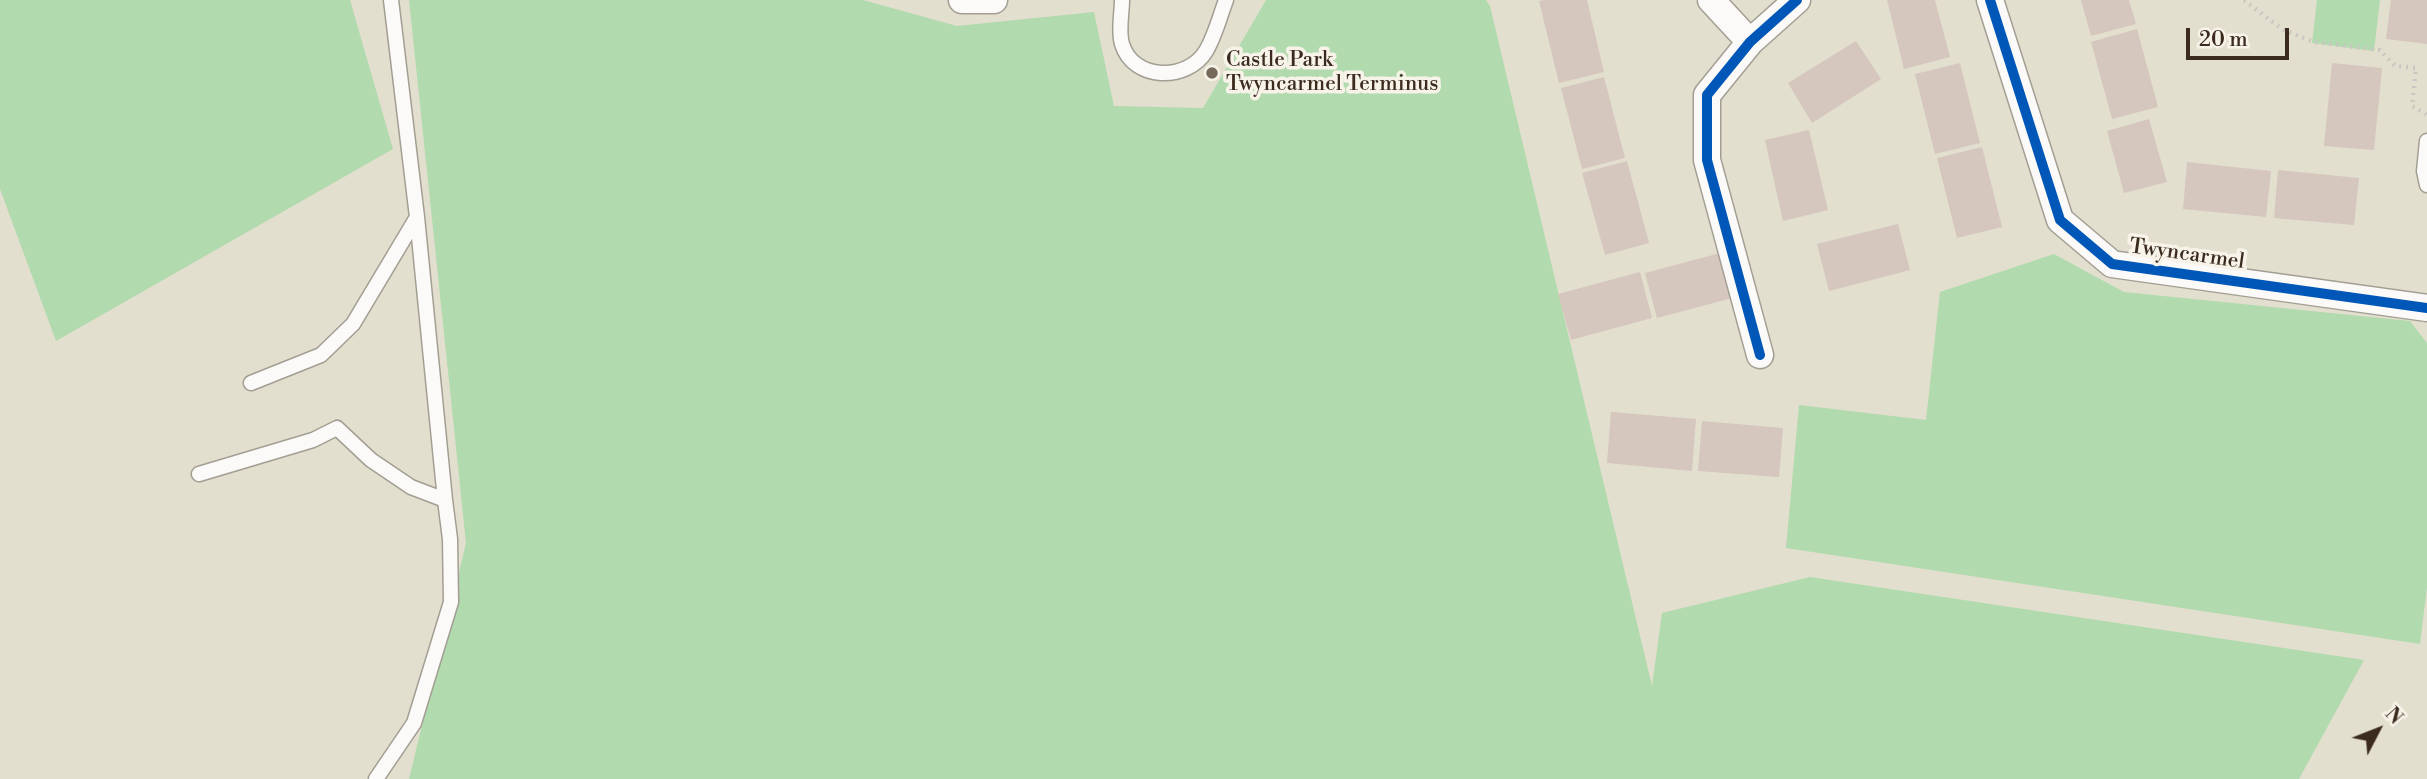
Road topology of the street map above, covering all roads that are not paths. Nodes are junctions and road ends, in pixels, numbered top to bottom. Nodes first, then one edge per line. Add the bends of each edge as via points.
1 (391, 0) edge
2 (962, 0) edge
3 (994, 0) edge
4 (1122, 0) edge
5 (1226, 0) edge
6 (1711, 0) edge
7 (1797, 0) edge
8 (1990, 0) edge
9 (1750, 42) junction
10 (2427, 141) edge
11 (2427, 185) edge
12 (416, 217) junction
13 (2427, 308) edge
14 (1760, 355) dead end
15 (251, 383) dead end
16 (199, 474) dead end
17 (445, 500) junction
18 (376, 779) edge

1 - 12 lane
2 - 3 street
4 - 5 lane via 1122,45 1135,62 1161,74 1176,73 1199,59
6 - 9 street
7 - 9 street
8 - 13 street, Twyncarmel via 2060,220 2112,264
9 - 14 street via 1707,95 1707,160
10 - 11 lane
12 - 15 lane via 353,324 321,355
12 - 17 lane
16 - 17 lane via 313,440 337,428 371,460 411,487
17 - 18 lane via 452,602 414,723

